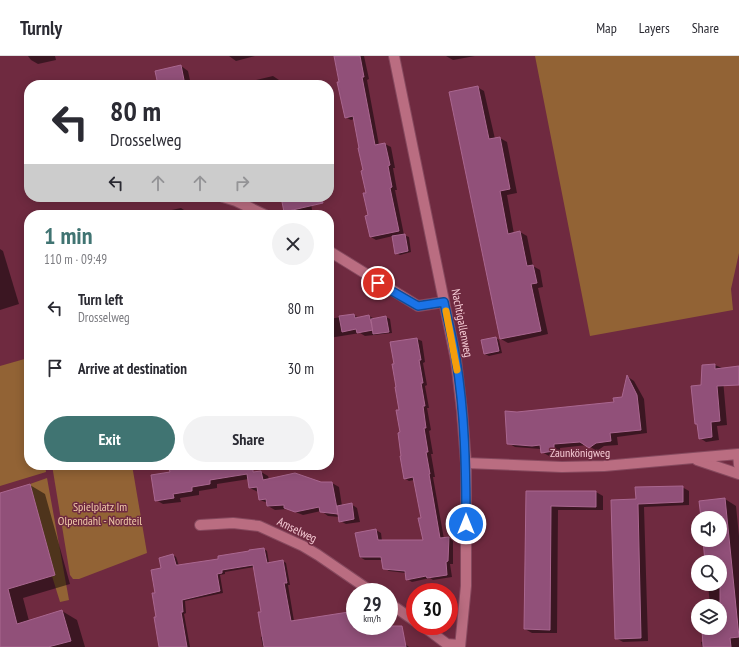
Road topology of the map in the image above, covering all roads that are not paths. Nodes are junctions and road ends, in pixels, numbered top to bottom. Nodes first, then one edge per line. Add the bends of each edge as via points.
1 (394, 56) edge
2 (238, 202) edge
3 (255, 210) edge
4 (334, 254) edge
5 (444, 302) junction
6 (693, 459) junction
7 (466, 463) junction
8 (739, 465) edge
9 (739, 474) edge
10 (200, 525) dead end
11 (359, 583) edge
12 (435, 635) edge
13 (460, 646) edge

1 - 5 street, Nachtigallenweg
2 - 3 street
4 - 5 street via 418,306
5 - 7 street, Nachtigallenweg via 456,360
6 - 7 street, Zaunkönigweg via 604,466
6 - 8 street, Zaunkönigweg via 738,454
6 - 9 street, Zaunkönigweg
7 - 13 street, Nachtigallenweg via 466,586
10 - 11 street, Amselweg via 233,523 259,526 303,546
12 - 13 street via 447,644

